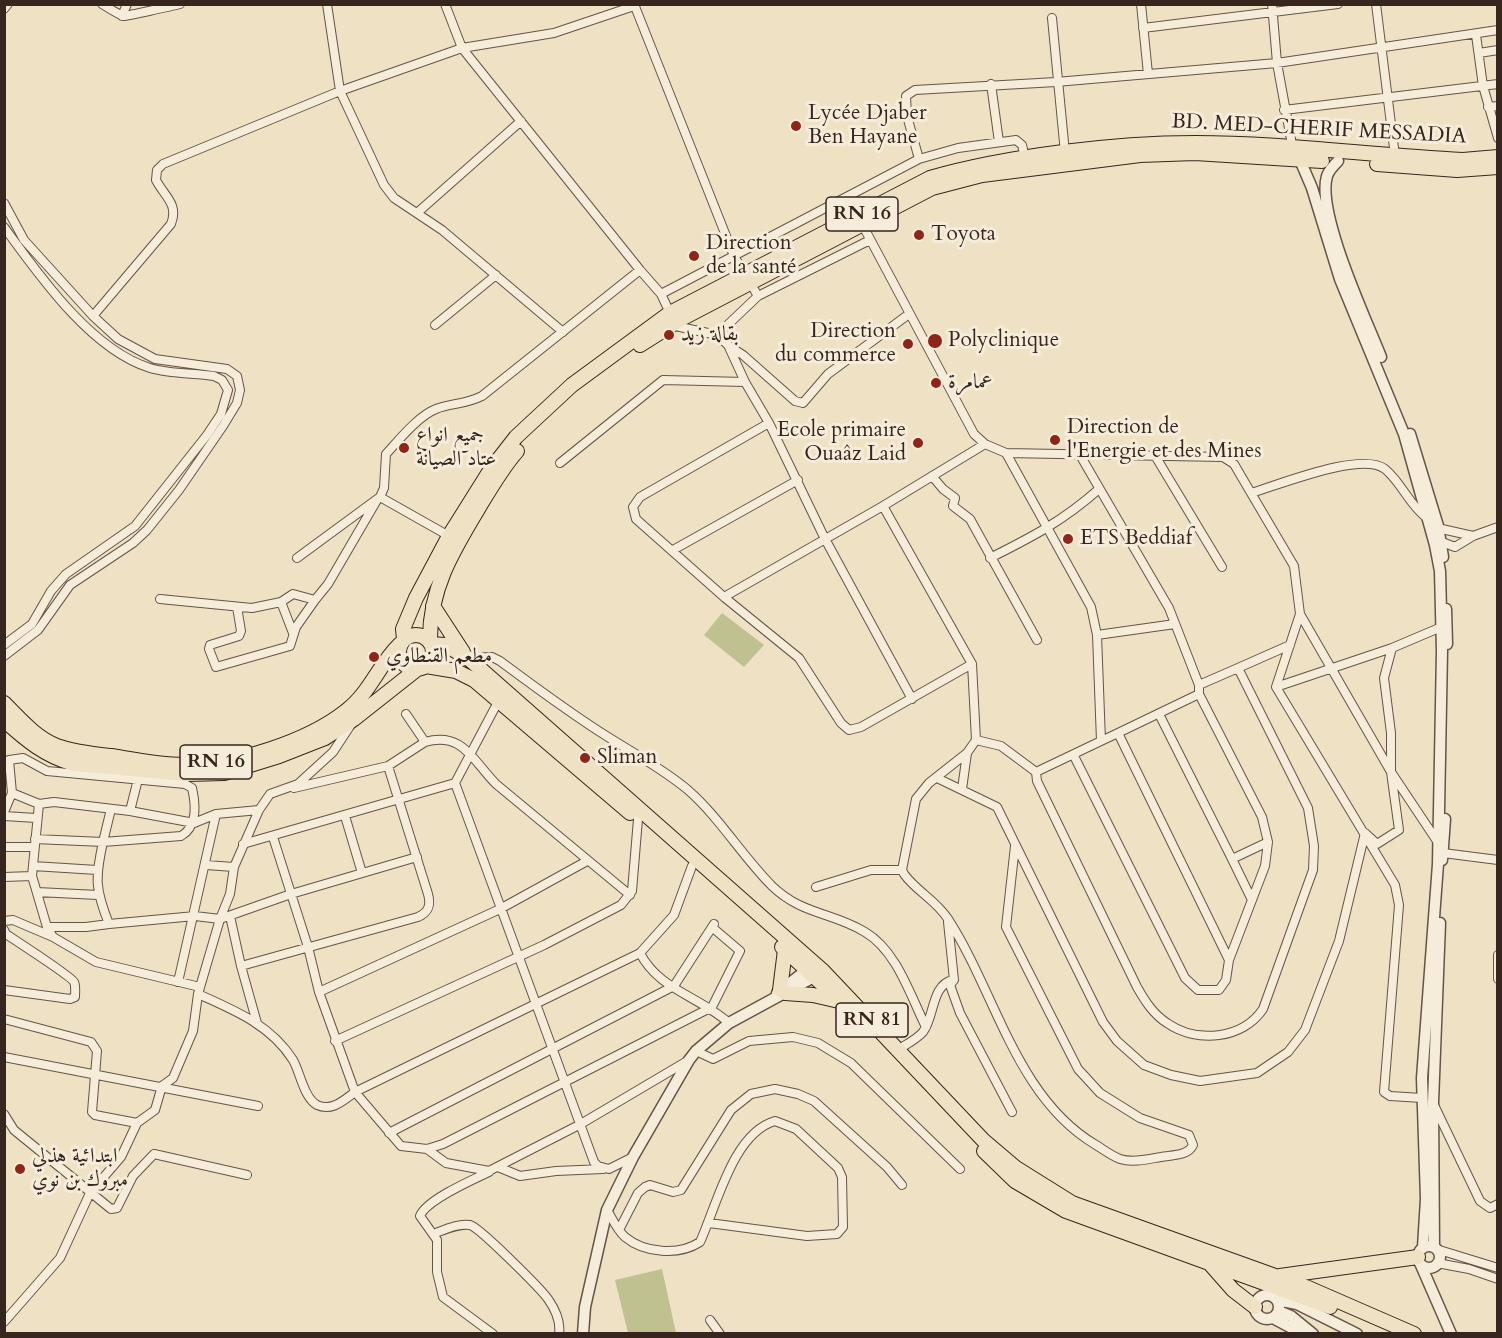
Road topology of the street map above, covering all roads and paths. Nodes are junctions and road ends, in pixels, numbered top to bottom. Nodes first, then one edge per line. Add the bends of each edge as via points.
1 (8, 4) edge
2 (102, 4) edge
3 (127, 4) edge
4 (180, 4) edge
5 (327, 4) edge
6 (445, 4) edge
7 (1141, 4) edge
8 (1338, 4) edge
9 (1376, 4) edge
10 (634, 5) edge
11 (4, 9) edge
12 (1272, 9) edge
13 (122, 16) junction
14 (1052, 18) dead end
15 (1143, 28) junction
16 (1497, 30) edge
17 (1476, 35) junction
18 (462, 48) junction
19 (1383, 49) junction
20 (1497, 50) edge
21 (1479, 53) junction
22 (1277, 63) junction
23 (1148, 74) junction
24 (1056, 82) junction
25 (991, 84) junction
26 (1497, 84) edge
27 (1483, 86) junction
28 (340, 91) junction
29 (1387, 96) junction
30 (1497, 106) edge
31 (1488, 107) junction
32 (1284, 110) junction
33 (521, 121) junction
34 (1497, 138) edge
35 (999, 142) junction
36 (1065, 153) junction
37 (1295, 156) junction
38 (1395, 156) junction
39 (1497, 157) edge
40 (1025, 158) junction
41 (919, 159) junction
42 (1338, 161) junction
43 (1497, 167) edge
44 (4, 203) edge
45 (417, 213) junction
46 (862, 225) junction
47 (4, 227) edge
48 (870, 240) junction
49 (734, 256) junction
50 (640, 270) junction
51 (496, 275) junction
52 (746, 279) junction
53 (661, 294) junction
54 (758, 296) junction
55 (909, 314) junction
56 (93, 316) junction
57 (670, 319) junction
58 (435, 325) dead end
59 (563, 333) junction
60 (717, 335) junction
61 (728, 345) junction
62 (744, 382) junction
63 (769, 423) junction
64 (985, 444) junction
65 (1006, 453) junction
66 (1154, 454) junction
67 (1080, 455) junction
68 (1414, 460) junction
69 (560, 463) dead end
70 (932, 476) junction
71 (798, 480) junction
72 (1099, 489) junction
73 (1251, 493) junction
74 (379, 498) junction
75 (883, 506) junction
76 (1432, 524) junction
77 (1497, 527) edge
78 (1048, 529) junction
79 (449, 536) junction
80 (1473, 536) junction
81 (824, 537) junction
82 (1439, 544) junction
83 (673, 550) junction
84 (297, 558) dead end
85 (990, 558) junction
86 (1222, 567) dead end
87 (724, 597) junction
88 (160, 599) dead end
89 (315, 600) junction
90 (281, 602) junction
91 (433, 606) junction
92 (237, 607) junction
93 (1300, 614) junction
94 (1175, 624) junction
95 (1440, 627) junction
96 (293, 633) junction
97 (1097, 634) junction
98 (1037, 640) dead end
99 (402, 641) junction
100 (431, 643) junction
101 (4, 645) edge
102 (1290, 645) junction
103 (1392, 648) junction
104 (4, 656) edge
105 (468, 658) junction
106 (972, 664) junction
107 (1333, 667) junction
108 (421, 668) junction
109 (1238, 668) junction
110 (1276, 687) junction
111 (1199, 689) junction
112 (912, 699) junction
113 (499, 700) junction
114 (4, 703) edge
115 (353, 712) junction
116 (406, 714) dead end
117 (1159, 714) junction
118 (4, 720) edge
119 (1118, 733) junction
120 (976, 740) junction
121 (1101, 741) junction
122 (425, 742) junction
123 (470, 753) junction
124 (967, 753) junction
125 (1074, 756) junction
126 (388, 766) junction
127 (1036, 772) junction
128 (1391, 772) junction
129 (938, 778) junction
130 (138, 779) junction
131 (455, 783) junction
132 (962, 789) junction
133 (12, 793) junction
134 (270, 794) junction
135 (399, 800) junction
136 (39, 804) junction
137 (111, 809) junction
138 (258, 810) junction
139 (130, 811) junction
140 (4, 814) edge
141 (216, 814) junction
142 (345, 816) junction
143 (36, 818) junction
144 (638, 819) junction
145 (194, 823) junction
146 (1365, 833) junction
147 (273, 837) junction
148 (1437, 841) junction
149 (103, 842) junction
150 (1268, 842) junction
151 (35, 843) junction
152 (243, 844) junction
153 (1015, 846) junction
154 (4, 847) edge
155 (1443, 853) junction
156 (417, 857) junction
157 (1232, 859) junction
158 (1497, 860) edge
159 (587, 861) junction
160 (206, 865) junction
161 (33, 866) junction
162 (692, 866) junction
163 (234, 867) junction
164 (97, 870) junction
165 (902, 870) junction
166 (362, 873) junction
167 (32, 876) junction
168 (4, 877) edge
169 (816, 887) dead end
170 (37, 892) junction
171 (291, 894) junction
172 (98, 895) junction
173 (630, 895) junction
174 (1252, 900) junction
175 (500, 909) junction
176 (195, 916) junction
177 (230, 916) junction
178 (220, 919) junction
179 (948, 919) junction
180 (4, 921) edge
181 (109, 924) junction
182 (47, 927) junction
183 (4, 930) edge
184 (53, 937) junction
185 (308, 947) junction
186 (785, 950) junction
187 (640, 953) junction
188 (1497, 955) edge
189 (518, 957) junction
190 (1229, 960) junction
191 (241, 966) junction
192 (815, 971) junction
193 (1497, 979) edge
194 (954, 980) junction
195 (178, 982) junction
196 (674, 986) junction
197 (4, 990) edge
198 (199, 991) junction
199 (319, 992) junction
200 (779, 994) junction
201 (843, 1002) junction
202 (535, 1005) junction
203 (712, 1007) junction
204 (4, 1019) edge
205 (257, 1023) junction
206 (729, 1023) junction
207 (926, 1027) junction
208 (335, 1041) junction
209 (552, 1048) junction
210 (899, 1050) junction
211 (693, 1055) junction
212 (4, 1057) edge
213 (96, 1073) junction
214 (563, 1081) junction
215 (162, 1086) junction
216 (355, 1092) junction
217 (1427, 1100) junction
218 (258, 1106) dead end
219 (1012, 1112) dead end
220 (4, 1114) edge
221 (137, 1123) junction
222 (579, 1125) junction
223 (388, 1133) junction
224 (427, 1149) junction
225 (633, 1157) junction
226 (498, 1167) junction
227 (609, 1169) junction
228 (960, 1169) dead end
229 (489, 1171) junction
230 (247, 1175) dead end
231 (902, 1185) dead end
232 (90, 1193) junction
233 (1497, 1204) edge
234 (607, 1210) junction
235 (709, 1223) junction
236 (619, 1230) junction
237 (433, 1234) junction
238 (1426, 1253) junction
239 (1210, 1263) junction
240 (1436, 1265) junction
241 (1497, 1268) edge
242 (1278, 1277) junction
243 (1497, 1279) edge
244 (1292, 1292) junction
245 (1438, 1298) junction
246 (1255, 1307) junction
247 (1277, 1307) junction
248 (1320, 1314) junction
249 (1362, 1314) junction
250 (710, 1320) dead end
251 (4, 1322) edge
252 (1312, 1333) edge
253 (493, 1334) edge
254 (559, 1334) edge
255 (584, 1334) edge
256 (720, 1334) edge
257 (1303, 1334) edge
258 (1357, 1334) edge
259 (1392, 1334) edge
260 (1414, 1334) edge
261 (1451, 1334) edge

1 - 11 street
2 - 13 street
3 - 13 street
4 - 13 street
5 - 28 street
6 - 18 street
7 - 15 street
8 - 12 street
9 - 19 street
10 - 18 street via 554,33
10 - 49 street
12 - 15 street
12 - 22 street
14 - 24 street
15 - 23 street
16 - 17 street
17 - 19 street
17 - 21 street
18 - 28 street
18 - 33 street
19 - 22 street
19 - 29 street
20 - 21 street
21 - 27 street
22 - 23 street
22 - 32 street
23 - 24 street
24 - 25 street
24 - 36 street
25 - 35 street
25 - 41 street via 915,90 906,96 907,116
26 - 27 street
27 - 29 street
27 - 31 street
28 - 45 street via 384,185 393,198
28 - 56 street via 163,164 156,180 172,203 175,215 171,224
29 - 32 street
29 - 38 street
30 - 31 street
31 - 34 street
32 - 37 street
33 - 45 street
33 - 50 street
35 - 40 street via 1019,141
35 - 41 street
36 - 37 highway, BD. MED-CHERIF MESSADIA / RN 16 via 1194,143
36 - 40 highway, BD. MED-CHERIF MESSADIA / RN 16
37 - 38 highway, BD. MED-CHERIF MESSADIA / RN 16
37 - 42 highway, BD. MED-CHERIF MESSADIA / RN 16
37 - 46 highway, BD. MED-CHERIF MESSADIA / RN 16 via 1161,153 982,175 932,188
37 - 68 street via 1312,188 1340,279
38 - 39 highway, BD. MED-CHERIF MESSADIA / RN 16 via 1463,160
40 - 52 highway, BD. MED-CHERIF MESSADIA / RN 16 via 930,178
41 - 49 street
42 - 43 highway, BD. MED-CHERIF MESSADIA / RN 16 via 1457,170
42 - 68 street via 1327,176 1326,192 1338,251 1405,418
44 - 56 street via 24,240
45 - 51 street
46 - 48 street
46 - 52 highway, BD. MED-CHERIF MESSADIA / RN 16
47 - 101 street via 71,311 104,342 150,369 214,376 228,390 221,414 207,435 135,526 66,574 32,624
48 - 54 street
48 - 55 street
49 - 52 street
49 - 53 street
50 - 53 street
50 - 59 street
51 - 58 street
51 - 59 street
52 - 54 street
52 - 57 highway, BD. MED-CHERIF MESSADIA / RN 16
53 - 57 street
54 - 60 street
55 - 61 street via 828,374 802,403
55 - 64 street via 974,434
56 - 104 street via 118,339 155,359 232,371 239,383 239,396 223,426 147,530 70,585 38,630
57 - 60 street
57 - 79 highway, BD. MED-CHERIF MESSADIA / RN 16 via 586,373 516,437
57 - 91 highway, BD. MED-CHERIF MESSADIA / RN 16 via 558,408 512,457 442,571
59 - 74 street via 482,396 467,404 436,409 420,420 386,454 384,488
60 - 61 street
61 - 62 street
62 - 63 street
62 - 69 street via 663,380
63 - 71 street
63 - 83 street via 635,502 636,519
64 - 65 street
64 - 70 street
65 - 67 street
65 - 78 street
66 - 67 street
66 - 73 street via 1223,457 1233,464
66 - 86 street
67 - 72 street
68 - 76 street
70 - 75 street
70 - 85 street via 955,498 953,506 970,519
71 - 81 street
71 - 83 street
72 - 78 street
72 - 94 street
73 - 76 street via 1345,465 1366,463 1389,473
73 - 93 street via 1290,557
74 - 79 street
74 - 84 street
74 - 89 street
75 - 81 street
75 - 106 street
76 - 80 street via 1452,533
76 - 82 street
77 - 80 street
78 - 85 street
78 - 97 street via 1091,607
79 - 99 highway, BD. MED-CHERIF MESSADIA / RN 16 via 416,598
80 - 82 street via 1455,547
81 - 87 street
81 - 112 street
82 - 95 street
82 - 155 street via 1448,625
83 - 87 street
85 - 98 street
87 - 112 street via 799,658 849,730
88 - 92 street
89 - 90 street via 293,594
89 - 96 street
90 - 92 street
90 - 96 street
91 - 100 highway, BD. MED-CHERIF MESSADIA / RN 16
91 - 105 highway
92 - 96 street via 239,636 210,645 216,667 290,646
93 - 102 street
93 - 107 street
94 - 97 street
94 - 111 street
95 - 103 street
95 - 148 street
97 - 121 street
99 - 100 highway via 418,634
99 - 108 highway via 398,652 402,663
99 - 115 highway, RN 16 via 389,654
100 - 105 highway, RN 81 via 445,645
100 - 108 highway via 433,656
102 - 109 street
102 - 110 street
103 - 107 street
103 - 128 street via 1384,678
105 - 192 highway, RN 81
105 - 207 street via 492,657 500,661 662,770 706,808 771,885 787,898 803,909 865,932 877,941 889,954
106 - 112 street
106 - 120 street
107 - 110 street
107 - 128 street
108 - 113 highway, RN 81 via 466,674
108 - 115 highway, RN 16
109 - 111 street
109 - 127 street via 1308,808 1314,859 1310,882 1263,1009 1256,1020 1242,1029 1207,1036 1187,1033 1154,1013 1137,987
110 - 146 street
111 - 117 street
111 - 150 street via 1262,817
113 - 123 street
113 - 144 highway, RN 81
114 - 115 highway, RN 16 via 28,727 59,747 185,765 215,762 288,742
115 - 118 highway, RN 16 via 314,743 212,775 65,761 43,753
115 - 134 street via 333,752 298,784
116 - 122 street
117 - 119 street
117 - 157 street
119 - 121 street
119 - 190 street
120 - 124 street
120 - 127 street via 1001,746
121 - 125 street
122 - 123 street via 446,739
122 - 126 street
123 - 131 street
123 - 159 street via 496,784
124 - 129 street
124 - 132 street
125 - 127 street
125 - 190 street via 1191,986 1219,990 1226,980
126 - 134 street
126 - 135 street
128 - 146 street via 1399,830 1377,844
128 - 148 street
129 - 132 street
129 - 165 street via 916,799
130 - 133 street via 47,771 23,758 15,758 9,760
130 - 139 street
130 - 145 street via 192,788
131 - 135 street
131 - 175 street
132 - 153 street via 997,807
133 - 136 street
133 - 140 street
134 - 138 street
135 - 142 street
135 - 156 street
136 - 137 street via 54,802
136 - 143 street
137 - 139 street
137 - 149 street
138 - 141 street
138 - 152 street
139 - 145 street
140 - 143 street
141 - 145 street
141 - 160 street
142 - 147 street
142 - 166 street
143 - 151 street
144 - 162 highway, RN 81
144 - 173 street
145 - 149 street via 181,836
146 - 153 street via 1339,941 1305,1030 1288,1052 1257,1073 1200,1081 1144,1065 1117,1041 1103,1022
146 - 217 street via 1398,897 1383,1092
147 - 152 street
147 - 171 street
148 - 217 street
149 - 151 street
149 - 164 street
150 - 157 street
150 - 174 street via 1265,867
151 - 154 street
151 - 161 street
152 - 163 street
153 - 179 street via 1006,927 1074,1062 1100,1093 1140,1118 1189,1135 1193,1141 1191,1149 1143,1160 1122,1159 1085,1138 1062,1119 1017,1054
155 - 158 street
155 - 217 street
156 - 166 street
156 - 185 street via 430,901 427,912
157 - 174 street
159 - 173 street
159 - 175 street
160 - 163 street
160 - 176 street
161 - 164 street
161 - 167 street
162 - 186 highway, RN 81
162 - 187 street via 674,915
163 - 178 street via 230,894
164 - 172 street
165 - 169 street via 871,870
165 - 179 street
166 - 171 street
167 - 168 street
167 - 170 street
170 - 172 street
170 - 182 street
171 - 177 street
171 - 185 street
172 - 181 street
173 - 189 street via 621,905
174 - 190 street
175 - 189 street
175 - 199 street
176 - 178 street
176 - 181 street
176 - 195 street
177 - 178 street
177 - 191 street
178 - 198 street
179 - 194 street
180 - 184 street via 13,920
181 - 182 street
182 - 184 street
183 - 197 street via 70,977 75,997
184 - 195 street via 96,962
185 - 191 street
185 - 199 street
186 - 192 highway, RN 81
186 - 200 highway
187 - 196 street via 654,974
187 - 202 street
188 - 193 street
189 - 202 street
189 - 208 street
191 - 205 street
192 - 200 street
192 - 201 highway, RN 81
192 - 210 highway, RN 81
194 - 207 street via 940,988
194 - 219 street via 950,985 960,1013
195 - 198 street
196 - 203 street
196 - 203 street via 714,925 740,951
196 - 209 street
198 - 205 street
198 - 215 street via 193,1031 172,1078
199 - 208 street
200 - 201 highway via 813,994
200 - 206 street
201 - 239 highway, RN 81 via 998,1166 1023,1186 1077,1216
202 - 209 street
202 - 216 street
203 - 206 street
203 - 214 street
204 - 213 street via 91,1042 97,1051
205 - 216 street via 293,1060 315,1104 340,1104
206 - 211 street
207 - 210 street
208 - 216 street
209 - 214 street
209 - 223 street
210 - 242 highway, RN 81 via 983,1140 1052,1192 1088,1209
211 - 222 street
211 - 225 street
211 - 228 street via 713,1059 749,1041 793,1037 818,1043 851,1063
212 - 213 street
213 - 215 street
213 - 221 street via 92,1112
214 - 222 street
214 - 224 street via 477,1128
215 - 218 street
215 - 221 street via 155,1110
216 - 223 street
217 - 233 street via 1479,1201 1490,1208
217 - 238 street
220 - 232 street via 14,1130
221 - 232 street via 121,1157
222 - 226 street
222 - 227 street via 594,1162
223 - 224 street via 401,1146
224 - 229 street via 446,1162
225 - 227 street
225 - 234 street
226 - 227 street via 520,1176
226 - 229 street
229 - 237 street via 422,1210 421,1220
230 - 232 street via 154,1155 133,1176 117,1208 111,1209
231 - 236 street via 814,1101 783,1090 765,1090 745,1097 731,1110 681,1190 673,1192 650,1185 638,1192
232 - 251 street via 60,1258
234 - 236 street
234 - 255 street via 585,1307
235 - 235 street via 832,1236 843,1227 842,1177 829,1157 796,1129 775,1121 766,1124 751,1133 741,1149
235 - 236 street via 700,1242 670,1250 641,1247
237 - 253 street via 438,1244 437,1272 443,1297
237 - 254 street via 457,1226 474,1227 537,1286 555,1311
238 - 240 street via 1425,1267
238 - 240 street via 1440,1254
238 - 241 street
238 - 242 highway
238 - 245 street
239 - 244 highway, RN 81
239 - 246 highway via 1233,1290
240 - 243 street via 1469,1269
240 - 245 street
242 - 249 highway, RN 81
244 - 247 highway
244 - 249 highway, RN 81
245 - 261 street
246 - 247 street via 1261,1317
246 - 247 street via 1257,1299 1264,1295
247 - 248 street via 1309,1309
247 - 252 street
247 - 257 street
248 - 252 street via 1312,1320
248 - 258 street
249 - 259 highway, RN 81
249 - 260 highway, RN 81
250 - 256 street

